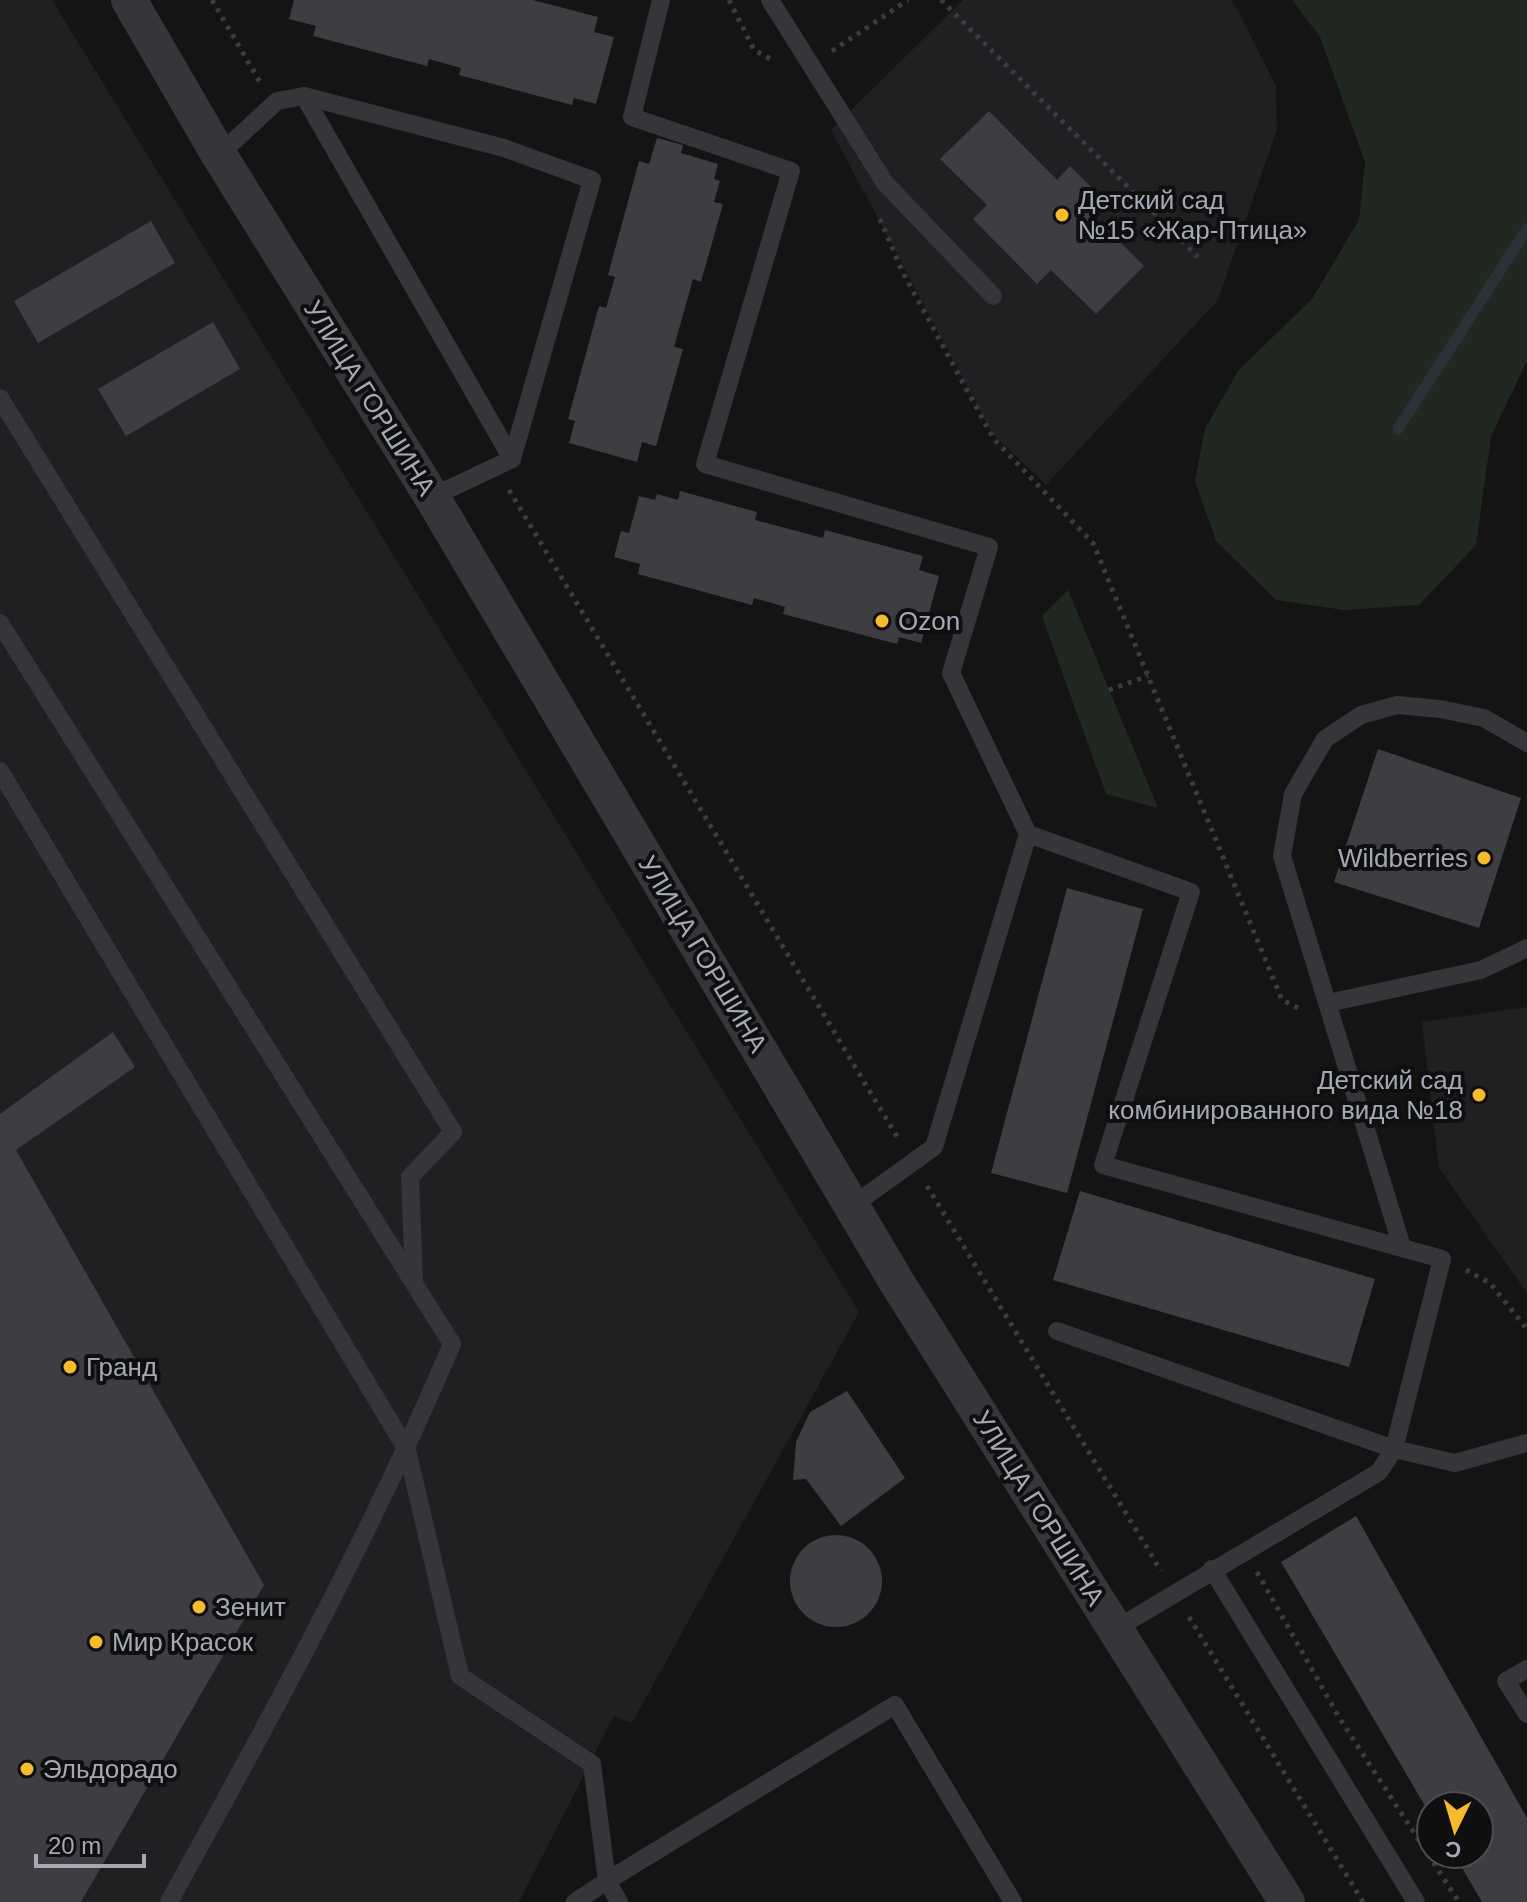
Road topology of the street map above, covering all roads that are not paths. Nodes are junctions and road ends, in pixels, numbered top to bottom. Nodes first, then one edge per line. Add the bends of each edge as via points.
1 (129, 0) edge
2 (661, 0) edge
3 (770, 0) edge
4 (304, 96) junction
5 (219, 155) junction
6 (993, 296) dead end
7 (0, 398) edge
8 (503, 463) junction
9 (432, 497) junction
10 (0, 623) edge
11 (1527, 743) edge
12 (0, 771) edge
13 (1028, 834) junction
14 (1527, 948) edge
15 (1328, 1003) junction
16 (852, 1206) junction
17 (1402, 1247) junction
18 (415, 1283) junction
19 (1057, 1331) dead end
20 (1527, 1443) edge
21 (1394, 1449) junction
22 (407, 1450) junction
23 (1212, 1569) junction
24 (1114, 1630) junction
25 (1527, 1669) edge
26 (1527, 1714) edge
27 (607, 1881) junction
28 (169, 1902) edge
29 (575, 1902) edge
30 (619, 1902) edge
31 (1013, 1902) edge
32 (1287, 1902) edge
33 (1416, 1902) edge

1 - 5 street, УЛИЦА ГОРШИНА
2 - 13 lane via 632,117 791,171 705,464 989,547 951,673
3 - 6 lane via 885,183
4 - 5 lane via 274,104
4 - 8 lane
4 - 8 lane via 504,148 592,180
5 - 9 street, УЛИЦА ГОРШИНА
7 - 18 lane via 453,1132 410,1177
8 - 9 lane
9 - 16 street, УЛИЦА ГОРШИНА
10 - 18 lane
11 - 15 lane via 1484,718 1397,705 1361,715 1325,739 1293,794 1282,856
12 - 22 lane
13 - 16 lane via 934,1147
13 - 17 lane via 1191,892 1103,1165
14 - 15 lane via 1481,970
15 - 17 lane
16 - 24 street, УЛИЦА ГОРШИНА
17 - 21 lane via 1442,1259
18 - 22 lane via 452,1344
19 - 21 lane
20 - 21 lane via 1455,1463
21 - 23 lane via 1379,1472
22 - 27 lane via 460,1676 592,1764
22 - 28 lane via 310,1647
23 - 24 lane
23 - 33 lane
24 - 32 street, УЛИЦА ГОРШИНА
25 - 26 lane via 1506,1681
27 - 29 lane
27 - 30 lane
27 - 31 lane via 895,1705

